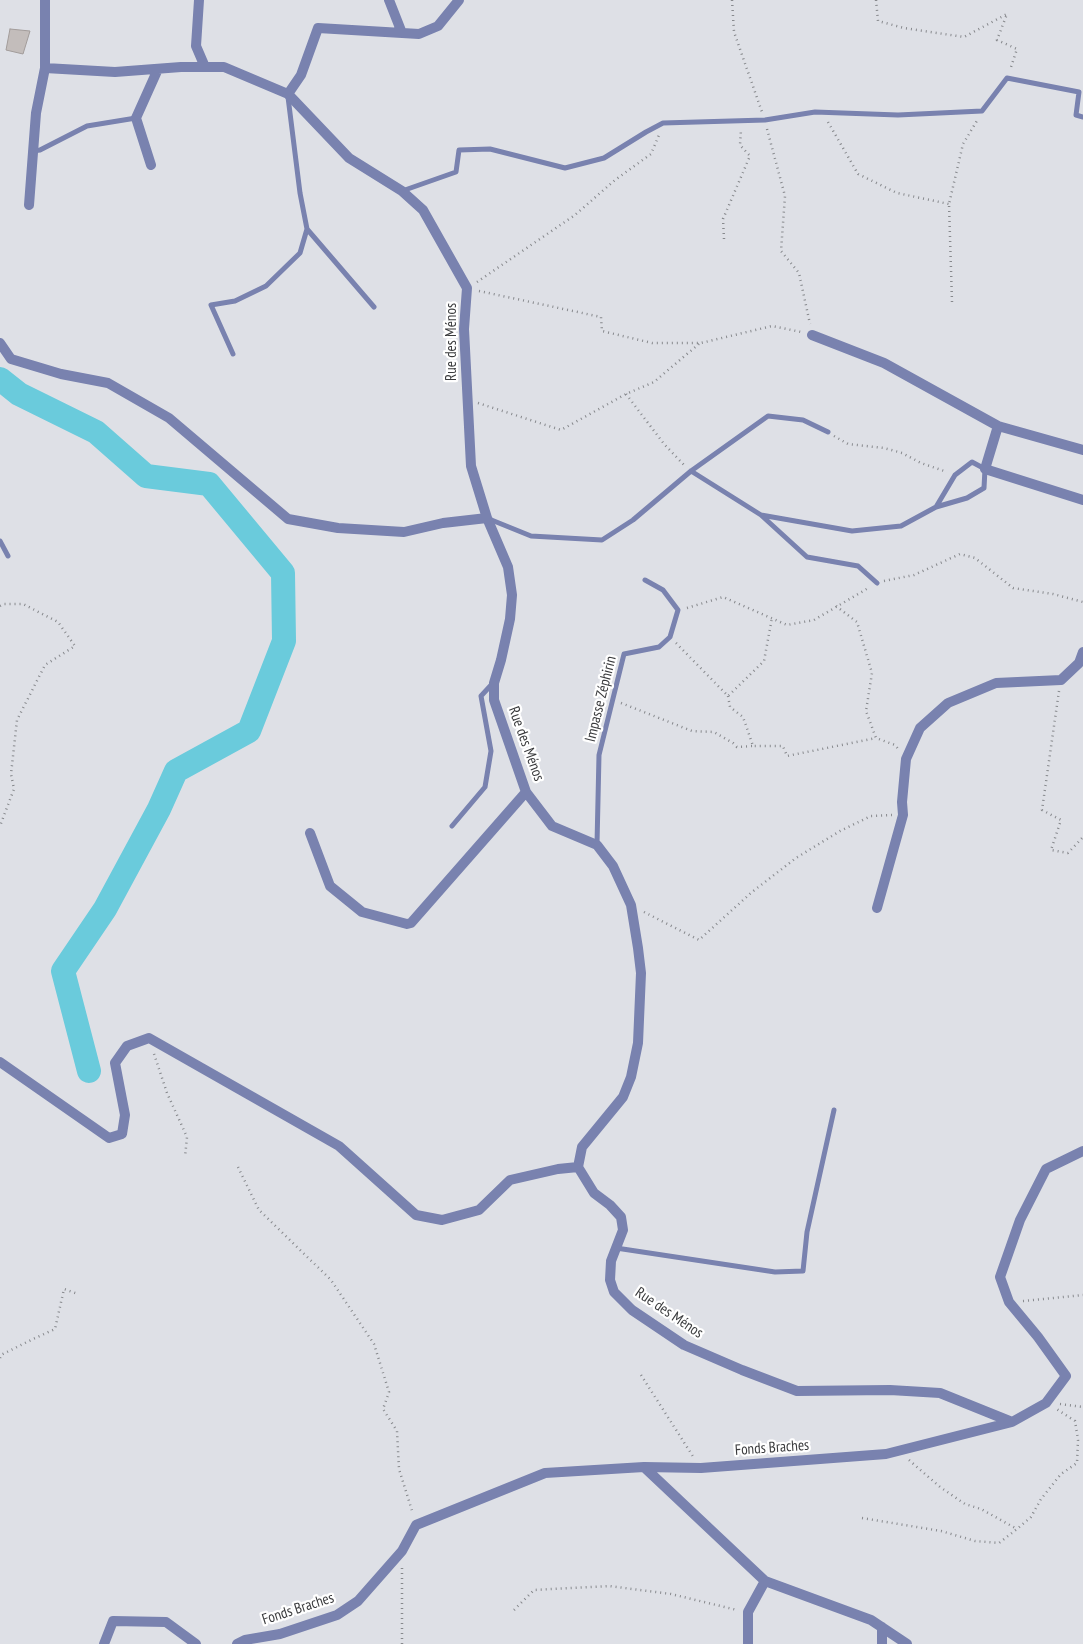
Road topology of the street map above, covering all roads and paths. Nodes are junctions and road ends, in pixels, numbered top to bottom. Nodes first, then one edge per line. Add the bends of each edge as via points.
1 (45, 0) edge
2 (199, 0) edge
3 (389, 0) edge
4 (459, 0) edge
5 (732, 0) edge
6 (876, 0) edge
7 (402, 33) junction
8 (205, 67) junction
9 (45, 68) junction
10 (158, 69) junction
11 (1008, 78) junction
12 (288, 94) junction
13 (982, 111) junction
14 (822, 112) junction
15 (1083, 117) edge
16 (136, 118) junction
17 (765, 120) junction
18 (741, 121) junction
19 (663, 123) junction
20 (32, 151) junction
21 (151, 165) dead end
22 (402, 191) junction
23 (949, 204) junction
24 (29, 205) dead end
25 (307, 228) junction
26 (724, 239) dead end
27 (467, 288) junction
28 (952, 302) dead end
29 (374, 308) dead end
30 (812, 335) junction
31 (0, 343) edge
32 (700, 343) junction
33 (234, 354) dead end
34 (626, 394) junction
35 (467, 400) junction
36 (998, 426) junction
37 (828, 432) joint
38 (1083, 450) edge
39 (985, 469) junction
40 (691, 471) junction
41 (955, 475) junction
42 (1083, 500) edge
43 (936, 507) junction
44 (761, 515) junction
45 (486, 518) junction
46 (0, 541) edge
47 (8, 556) dead end
48 (644, 580) dead end
49 (877, 583) junction
50 (1083, 602) edge
51 (0, 606) edge
52 (836, 606) junction
53 (678, 610) junction
54 (772, 618) junction
55 (670, 637) junction
56 (1083, 652) edge
57 (1061, 680) junction
58 (494, 683) junction
59 (728, 696) junction
60 (612, 700) junction
61 (876, 738) junction
62 (753, 746) junction
63 (906, 759) junction
64 (526, 792) junction
65 (903, 815) junction
66 (0, 826) edge
67 (452, 826) dead end
68 (310, 833) dead end
69 (1083, 837) edge
70 (597, 845) junction
71 (631, 905) junction
72 (877, 908) dead end
73 (149, 1038) junction
74 (0, 1062) edge
75 (834, 1110) dead end
76 (1083, 1151) edge
77 (185, 1157) dead end
78 (238, 1167) dead end
79 (578, 1167) junction
80 (616, 1248) junction
81 (78, 1294) dead end
82 (1083, 1295) edge
83 (1009, 1302) junction
84 (0, 1358) edge
85 (640, 1375) dead end
86 (1046, 1402) junction
87 (1083, 1407) edge
88 (1012, 1422) junction
89 (886, 1454) junction
90 (644, 1467) junction
91 (701, 1468) junction
92 (862, 1518) dead end
93 (416, 1525) junction
94 (1017, 1529) junction
95 (402, 1551) junction
96 (765, 1581) junction
97 (514, 1610) dead end
98 (748, 1612) junction
99 (882, 1627) junction
100 (280, 1639) edge
101 (104, 1644) edge
102 (196, 1644) edge
103 (237, 1644) edge
104 (402, 1644) edge
105 (748, 1644) edge
106 (882, 1644) edge
107 (907, 1644) edge

1 - 9 street
2 - 8 street via 196,46
3 - 7 street
4 - 7 street via 438,26 419,34
5 - 17 path via 734,32
6 - 11 path via 878,21 964,37 1007,14 997,40 1017,49
7 - 12 street via 318,28 301,75
8 - 10 street
8 - 12 street via 224,67
9 - 10 street via 115,72
9 - 20 street
10 - 16 street
11 - 13 lane
11 - 15 lane via 1079,92 1076,115
12 - 22 street, Rue des Ménos via 349,158
12 - 25 lane
13 - 14 lane via 898,115
13 - 23 path via 963,144
14 - 17 lane
14 - 23 path via 858,174 897,193
16 - 20 lane via 87,126
16 - 21 street
17 - 18 lane
17 - 30 path via 785,196 781,250 799,273
18 - 19 lane
18 - 26 path via 740,145 750,156 723,219
19 - 22 lane via 604,158 565,168 490,149 459,150 456,172
19 - 27 path via 651,154 575,214
20 - 24 street
22 - 27 street, Rue des Ménos via 423,210
23 - 28 path
25 - 29 lane
25 - 33 lane via 300,252 266,286 235,301 210,304
27 - 32 path via 601,317 602,331 652,344
27 - 35 street, Rue des Ménos via 464,330
30 - 32 path via 772,326
30 - 36 street via 884,363
31 - 45 street via 11,360 108,383 169,418 288,519 338,528 404,532
32 - 34 path via 654,382
34 - 35 path via 560,430
34 - 40 path via 664,444
35 - 45 street, Rue des Ménos via 471,466
36 - 38 street
36 - 39 street
37 - 40 lane via 803,420 768,416
37 - 41 path via 848,444 884,448
39 - 41 lane via 972,462
39 - 42 street
39 - 43 lane via 984,488 967,498
40 - 44 lane
40 - 45 lane via 633,520 602,540 531,536
41 - 43 lane
43 - 44 lane via 901,526 852,531
44 - 49 lane via 807,557 858,566
45 - 58 street, Rue des Ménos via 508,567 512,595 510,619
46 - 47 lane
48 - 53 lane via 663,590
49 - 50 path via 914,575 960,554 975,558 1013,588
49 - 52 path
51 - 66 path via 23,604 58,622 75,646 45,664 17,720 11,774 14,789
52 - 54 path via 814,620 787,624
52 - 61 path via 857,622 872,674 866,711
53 - 54 path via 723,597
53 - 55 lane
54 - 59 path via 764,660
55 - 59 path
55 - 60 lane, Impasse Zéphirin via 659,647 624,654
56 - 57 street via 1079,663
57 - 63 street via 996,684 948,703 920,728
57 - 69 path via 1042,810 1061,820 1051,850 1068,853
58 - 64 street, Rue des Ménos via 494,700
58 - 67 lane via 481,696 491,751 486,787
59 - 62 path via 730,708 743,717
60 - 62 path via 692,731 714,732 737,747
60 - 70 lane, Impasse Zéphirin via 599,755
61 - 62 path via 787,756 783,746
61 - 63 path via 895,745
63 - 65 street
64 - 68 street via 407,924 362,912 330,886
64 - 70 street, Rue des Ménos via 552,826
65 - 71 path via 871,816 830,837 752,892 699,940
65 - 72 street
70 - 71 street via 612,866
71 - 79 street via 641,973 638,1043 623,1097 582,1147
73 - 74 street via 127,1046 115,1063 126,1115 122,1134 108,1138
73 - 77 path via 187,1137
73 - 79 street via 339,1146 416,1215 442,1220 479,1210 510,1180
75 - 80 lane via 803,1271 775,1272
76 - 83 street, Fonds Braches via 1046,1169 1020,1220 1000,1277
78 - 93 path via 259,1210 331,1280 374,1344 389,1392 383,1408 397,1431 399,1469
79 - 80 street, Rue des Ménos via 594,1193 621,1217 623,1230
80 - 88 street, Rue des Ménos via 611,1261 610,1280 614,1292 632,1310 684,1345 798,1391 940,1393
81 - 84 path via 64,1289 56,1329
82 - 83 path
83 - 86 street, Fonds Braches via 1066,1376
85 - 91 path
86 - 87 path
86 - 88 street, Fonds Braches
86 - 94 path via 1075,1420 1077,1464 1061,1474 1031,1517
88 - 89 street, Fonds Braches
89 - 91 street, Fonds Braches
89 - 94 path via 899,1454 965,1504
90 - 91 street, Fonds Braches
90 - 93 street, Fonds Braches via 545,1473
90 - 96 street
92 - 94 path via 983,1542 999,1543
93 - 95 street, Fonds Braches
95 - 100 street, Fonds Braches via 358,1601 337,1615
95 - 104 path
96 - 98 street
96 - 99 street
97 - 98 path via 534,1590 609,1586 671,1594
98 - 105 street
99 - 106 street
99 - 107 street
100 - 103 street, Fonds Braches via 245,1640
101 - 102 street via 113,1621 166,1622

